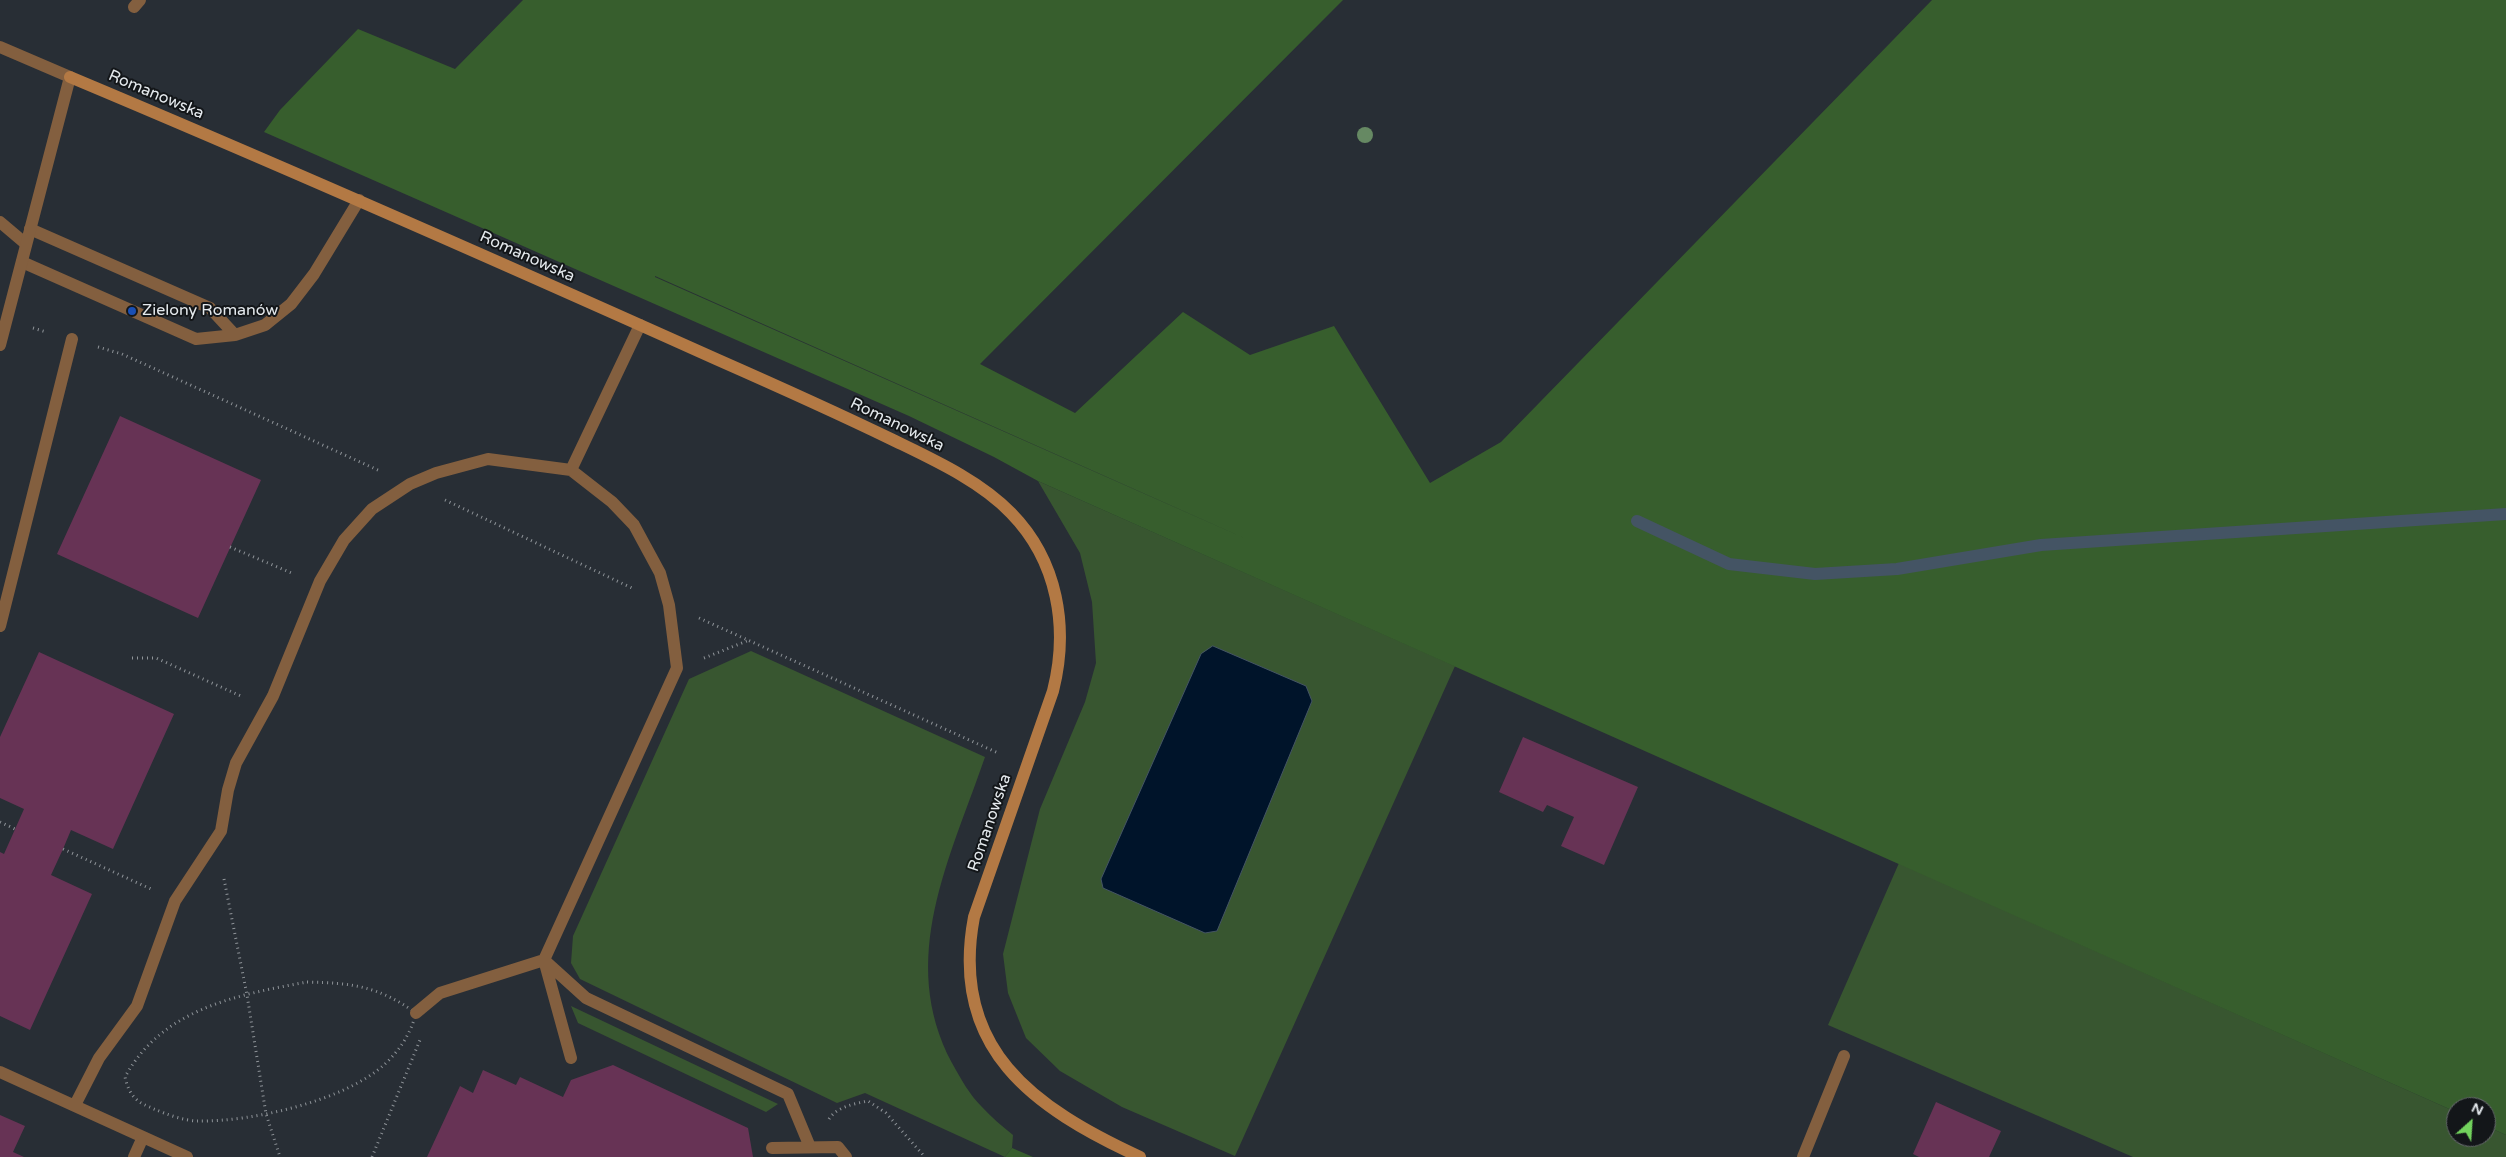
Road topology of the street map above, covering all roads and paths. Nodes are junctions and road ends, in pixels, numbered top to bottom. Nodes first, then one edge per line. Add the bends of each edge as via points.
1 (0, 47) edge
2 (70, 77) junction
3 (359, 200) junction
4 (0, 222) edge
5 (30, 229) junction
6 (26, 244) junction
7 (22, 262) junction
8 (640, 325) junction
9 (38, 329) dead end
10 (235, 335) junction
11 (72, 339) junction
12 (0, 345) edge
13 (571, 470) junction
14 (410, 484) junction
15 (230, 547) dead end
16 (319, 584) junction
17 (669, 605) junction
18 (0, 626) edge
19 (748, 640) junction
20 (132, 658) dead end
21 (677, 668) junction
22 (267, 708) junction
23 (998, 753) dead end
24 (0, 822) edge
25 (15, 829) dead end
26 (212, 845) junction
27 (63, 849) dead end
28 (175, 901) junction
29 (544, 960) junction
30 (247, 995) junction
31 (416, 1013) junction
32 (421, 1038) dead end
33 (1844, 1056) dead end
34 (570, 1058) dead end
35 (0, 1072) edge
36 (75, 1105) junction
37 (266, 1114) junction
38 (143, 1137) junction
39 (810, 1147) junction
40 (772, 1148) dead end
41 (134, 1157) edge
42 (187, 1157) edge
43 (280, 1157) edge
44 (372, 1157) edge
45 (846, 1157) edge
46 (925, 1157) edge
47 (1140, 1157) edge
48 (1803, 1157) edge

1 - 2 street, Romanowska
2 - 3 street, Romanowska
2 - 5 street
3 - 8 street, Romanowska
3 - 10 street via 314,274 291,304 265,325
4 - 6 street
5 - 6 street
5 - 10 street via 210,308
6 - 7 street
7 - 10 street via 196,339
7 - 12 street
8 - 13 street
8 - 47 street, Romanowska via 865,426 939,463 998,501 1036,546 1045,562 1056,597 1060,617 1060,654 1053,691 974,917 969,953 975,1008 1011,1074 1041,1101 1097,1136
9 - 11 path
11 - 14 path via 122,354
11 - 18 street
13 - 14 street via 488,459 429,475
13 - 17 street via 612,502 634,525 660,573
14 - 16 street via 372,509 344,540
14 - 17 path
15 - 16 path
16 - 22 street
17 - 19 path
17 - 21 street
19 - 21 path
19 - 23 path
20 - 22 path via 156,658
21 - 29 street
22 - 26 street via 236,763 221,831
24 - 25 path
26 - 28 street
26 - 30 path via 218,853
27 - 28 path
28 - 36 street via 138,1006 99,1058
29 - 31 street via 440,993
29 - 34 street
29 - 39 street via 586,998 788,1094
30 - 31 path via 307,982 339,983 373,989 398,1000
30 - 37 path
30 - 37 path via 204,1008 174,1023 153,1038 134,1059 125,1077 129,1092 138,1102 161,1112 196,1121
31 - 37 path via 412,1029 384,1065 356,1084 308,1103
32 - 44 path
33 - 48 street
35 - 36 street
36 - 38 street
37 - 43 path
38 - 41 street
38 - 42 street
39 - 40 street
39 - 45 street via 838,1148
39 - 46 path via 832,1114 868,1101 886,1113

